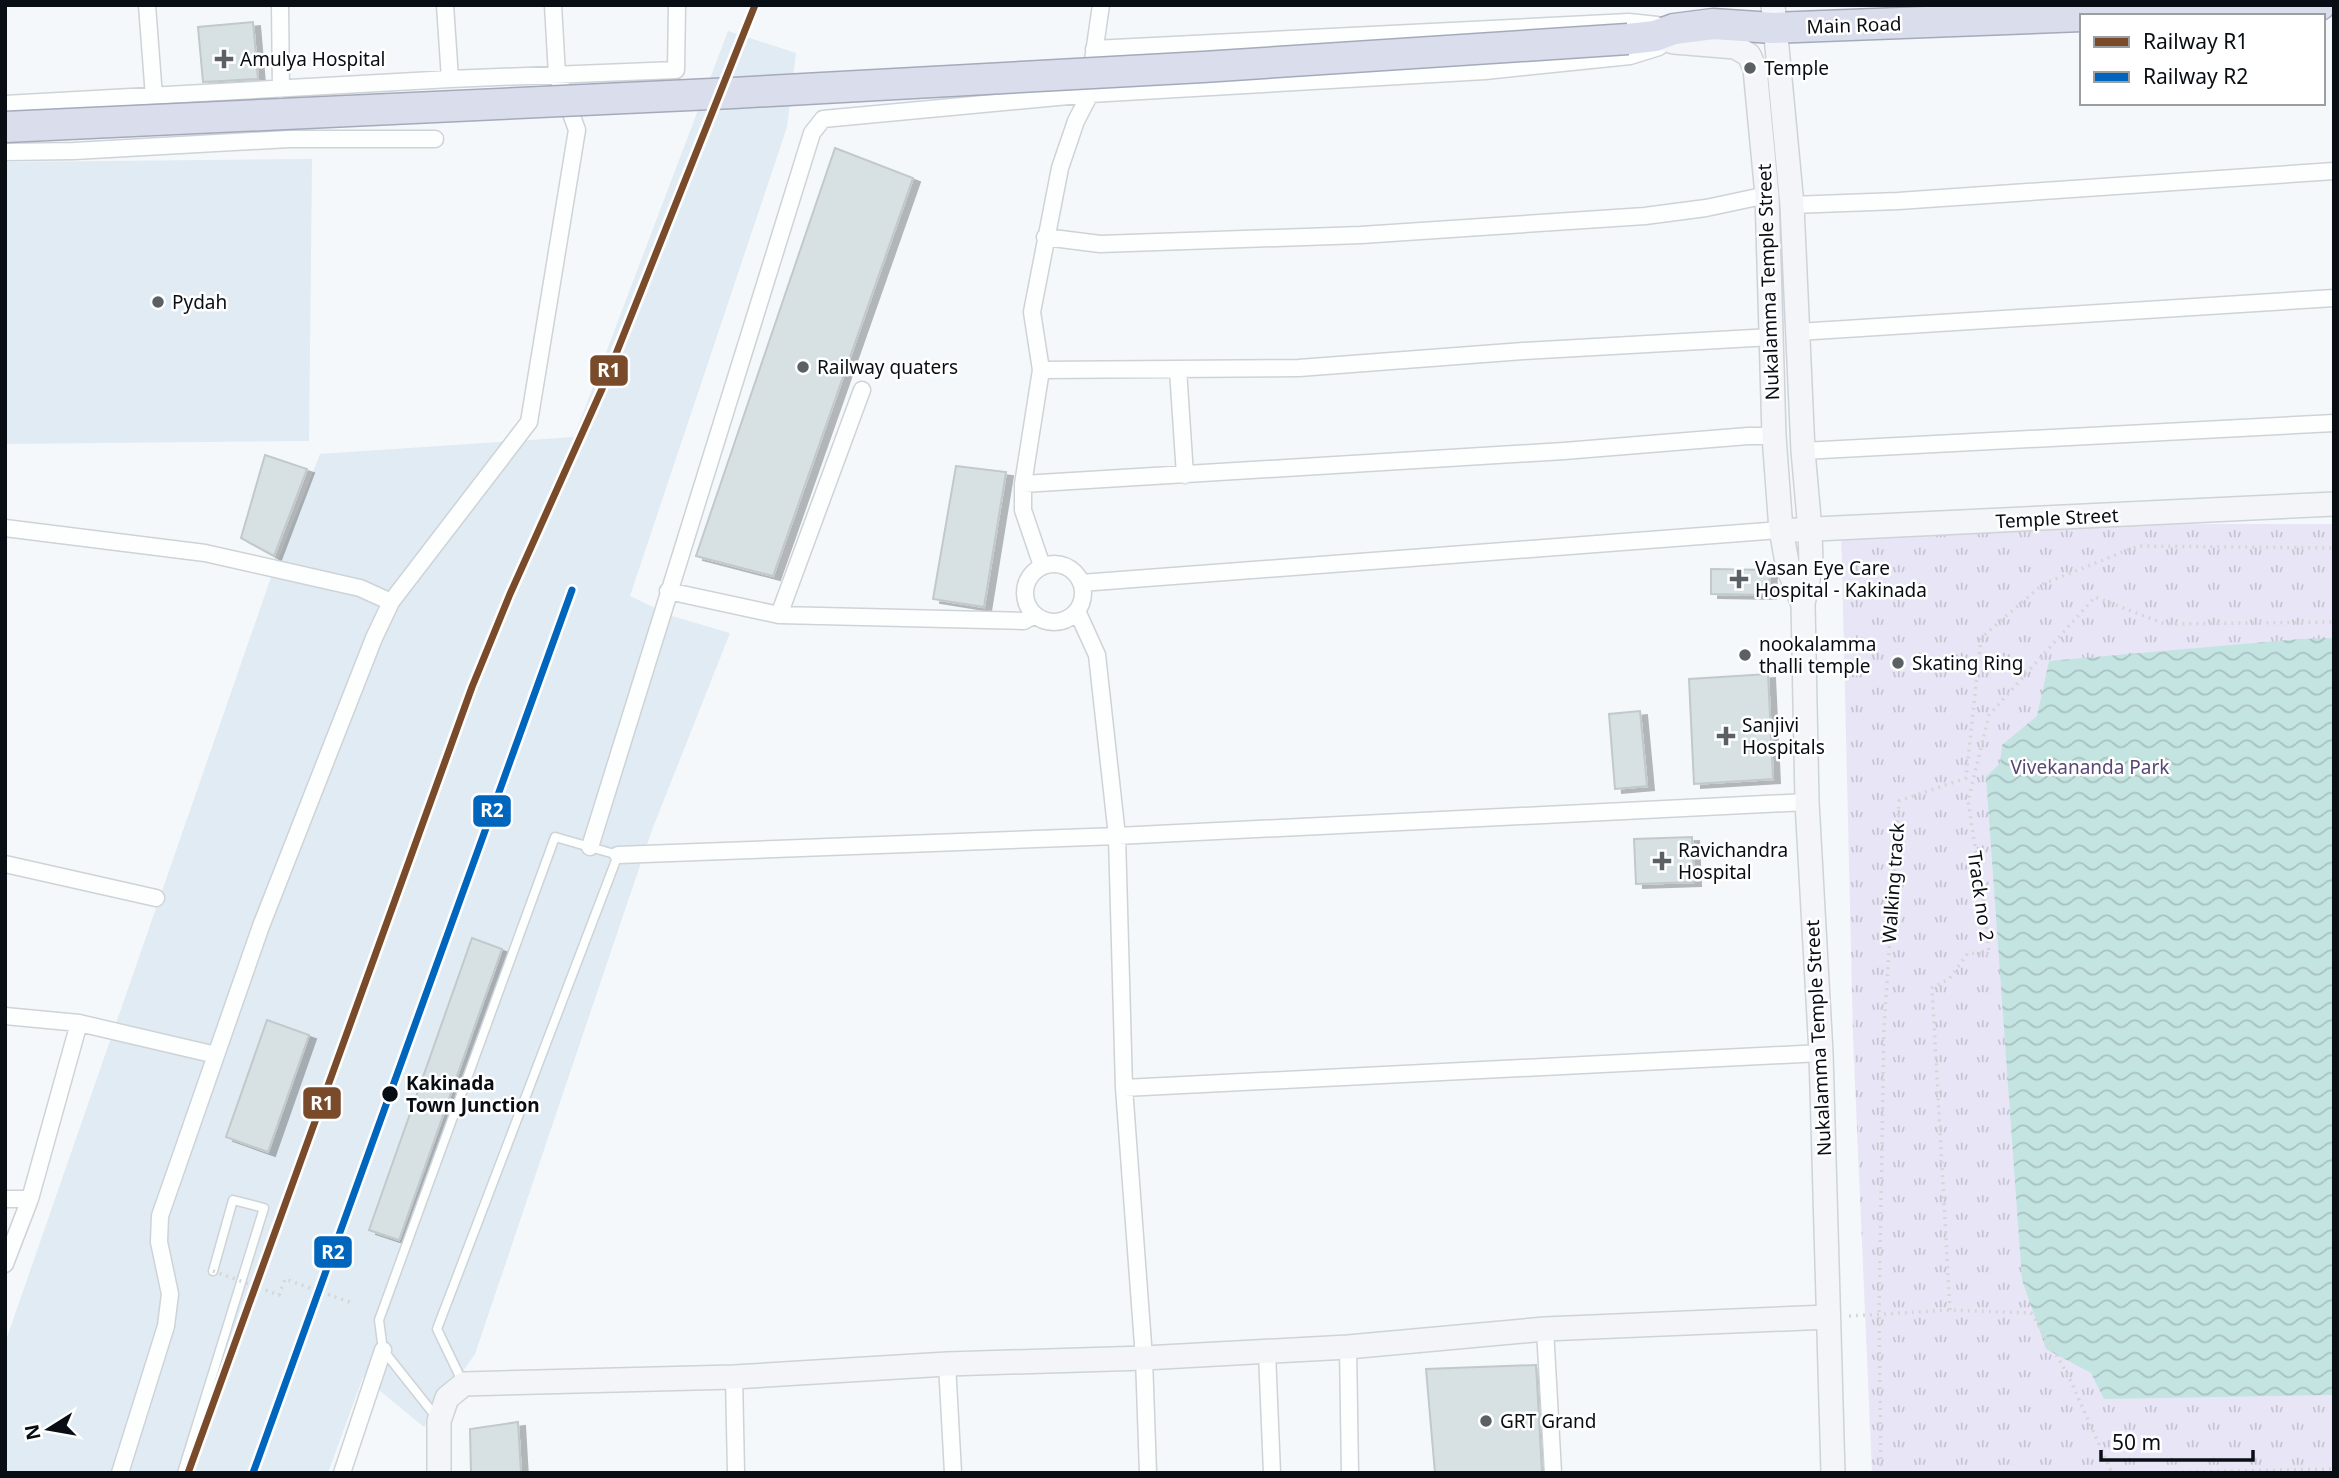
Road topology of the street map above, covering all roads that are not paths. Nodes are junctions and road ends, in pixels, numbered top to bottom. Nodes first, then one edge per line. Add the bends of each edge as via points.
1 (147, 5) edge
2 (280, 5) edge
3 (445, 5) edge
4 (553, 5) edge
5 (677, 5) edge
6 (1101, 5) edge
7 (2320, 5) edge
8 (2115, 14) edge
9 (2080, 16) edge
10 (1773, 17) edge
11 (1658, 37) junction
12 (1094, 50) junction
13 (557, 75) junction
14 (450, 79) junction
15 (281, 90) junction
16 (1090, 94) junction
17 (154, 97) junction
18 (5, 104) edge
19 (5, 127) edge
20 (435, 139) dead end
21 (5, 152) edge
22 (2334, 171) edge
23 (1767, 195) junction
24 (1792, 205) junction
25 (1045, 236) junction
26 (2334, 298) edge
27 (1798, 332) junction
28 (1771, 337) junction
29 (1041, 370) junction
30 (1178, 370) junction
31 (862, 390) dead end
32 (2334, 422) edge
33 (1774, 436) junction
34 (1803, 451) junction
35 (1185, 475) junction
36 (1023, 484) junction
37 (2334, 504) edge
38 (5, 528) edge
39 (1781, 530) junction
40 (1810, 530) junction
41 (1042, 566) junction
42 (1081, 583) junction
43 (668, 591) junction
44 (391, 602) junction
45 (1803, 604) junction
46 (1077, 611) junction
47 (779, 615) junction
48 (1035, 615) junction
49 (1807, 802) junction
50 (1117, 836) junction
51 (590, 847) junction
52 (618, 855) junction
53 (5, 864) edge
54 (156, 898) dead end
55 (5, 1016) edge
56 (79, 1023) junction
57 (1821, 1053) junction
58 (216, 1055) junction
59 (1124, 1088) junction
60 (5, 1199) edge
61 (30, 1199) junction
62 (5, 1264) edge
63 (213, 1271) road end
64 (1828, 1317) junction
65 (1545, 1329) junction
66 (1348, 1347) junction
67 (383, 1350) junction
68 (1267, 1352) junction
69 (1144, 1358) junction
70 (947, 1364) junction
71 (734, 1377) junction
72 (464, 1384) junction
73 (439, 1420) junction
74 (120, 1473) edge
75 (182, 1473) edge
76 (342, 1473) edge
77 (439, 1473) edge
78 (736, 1473) edge
79 (953, 1473) edge
80 (1148, 1473) edge
81 (1272, 1473) edge
82 (1350, 1473) edge
83 (1553, 1473) edge
84 (1833, 1473) edge

1 - 17 street
2 - 15 street
3 - 14 street
4 - 13 street
5 - 13 street via 676,70
6 - 12 street
7 - 8 highway, Main Road
9 - 10 highway, Main Road
10 - 11 highway, Main Road
10 - 24 street, Nukalamma Temple Street
11 - 12 street via 1629,22
11 - 16 street via 1630,56 1485,71
11 - 19 highway, Main Road, bridge via 733,93
11 - 23 street, Nukalamma Temple Street via 1735,47 1749,55 1755,69
12 - 16 street
13 - 14 street
13 - 44 street via 577,130 529,422
14 - 15 street
15 - 17 street
16 - 25 street via 1060,168
16 - 43 street via 823,119 812,133
17 - 18 street
20 - 21 street via 289,139
22 - 24 street
23 - 25 street via 1645,216 1361,235 1100,244
23 - 28 street, Nukalamma Temple Street
24 - 27 street, Nukalamma Temple Street
25 - 29 street via 1032,312
26 - 27 street
27 - 34 street, Nukalamma Temple Street
28 - 30 street via 1298,368
28 - 33 street, Nukalamma Temple Street
29 - 30 street
29 - 36 street
30 - 35 street
31 - 47 street
32 - 34 street
33 - 35 street
33 - 39 street, Nukalamma Temple Street
34 - 40 street, Nukalamma Temple Street
35 - 36 street
36 - 41 street via 1023,510
37 - 40 street, Temple Street
38 - 44 street via 205,553 360,588
39 - 40 street, Temple Street
39 - 42 street
39 - 45 street, Nukalamma Temple Street via 1788,568
40 - 45 street, Nukalamma Temple Street via 1811,565
41 - 42 street via 1069,568
41 - 48 street via 1028,579 1025,589
42 - 46 street
43 - 47 street
43 - 51 street
44 - 58 street via 261,926
45 - 49 street, Nukalamma Temple Street
46 - 48 street via 1052,622
46 - 50 street via 1097,655
47 - 48 street via 1024,621
49 - 50 street
49 - 57 street, Nukalamma Temple Street
50 - 52 street
50 - 59 street
51 - 52 lane
51 - 67 lane via 555,837 379,1320
52 - 72 lane via 437,1329
53 - 54 street
55 - 56 street
56 - 58 street
56 - 61 street
57 - 59 street
57 - 64 street, Nukalamma Temple Street
58 - 74 street via 160,1216 159,1242 170,1294 166,1326
59 - 69 street
60 - 61 street
61 - 62 street
63 - 75 lane via 233,1200 264,1208
64 - 65 street
64 - 84 street, Nukalamma Temple Street
65 - 66 street
65 - 83 street
66 - 68 street
66 - 82 street
67 - 73 lane
67 - 76 street
68 - 69 street
68 - 81 street
69 - 70 street
69 - 80 street
70 - 71 street
70 - 79 street
71 - 72 street
71 - 78 street
72 - 73 street via 447,1398
73 - 77 street

